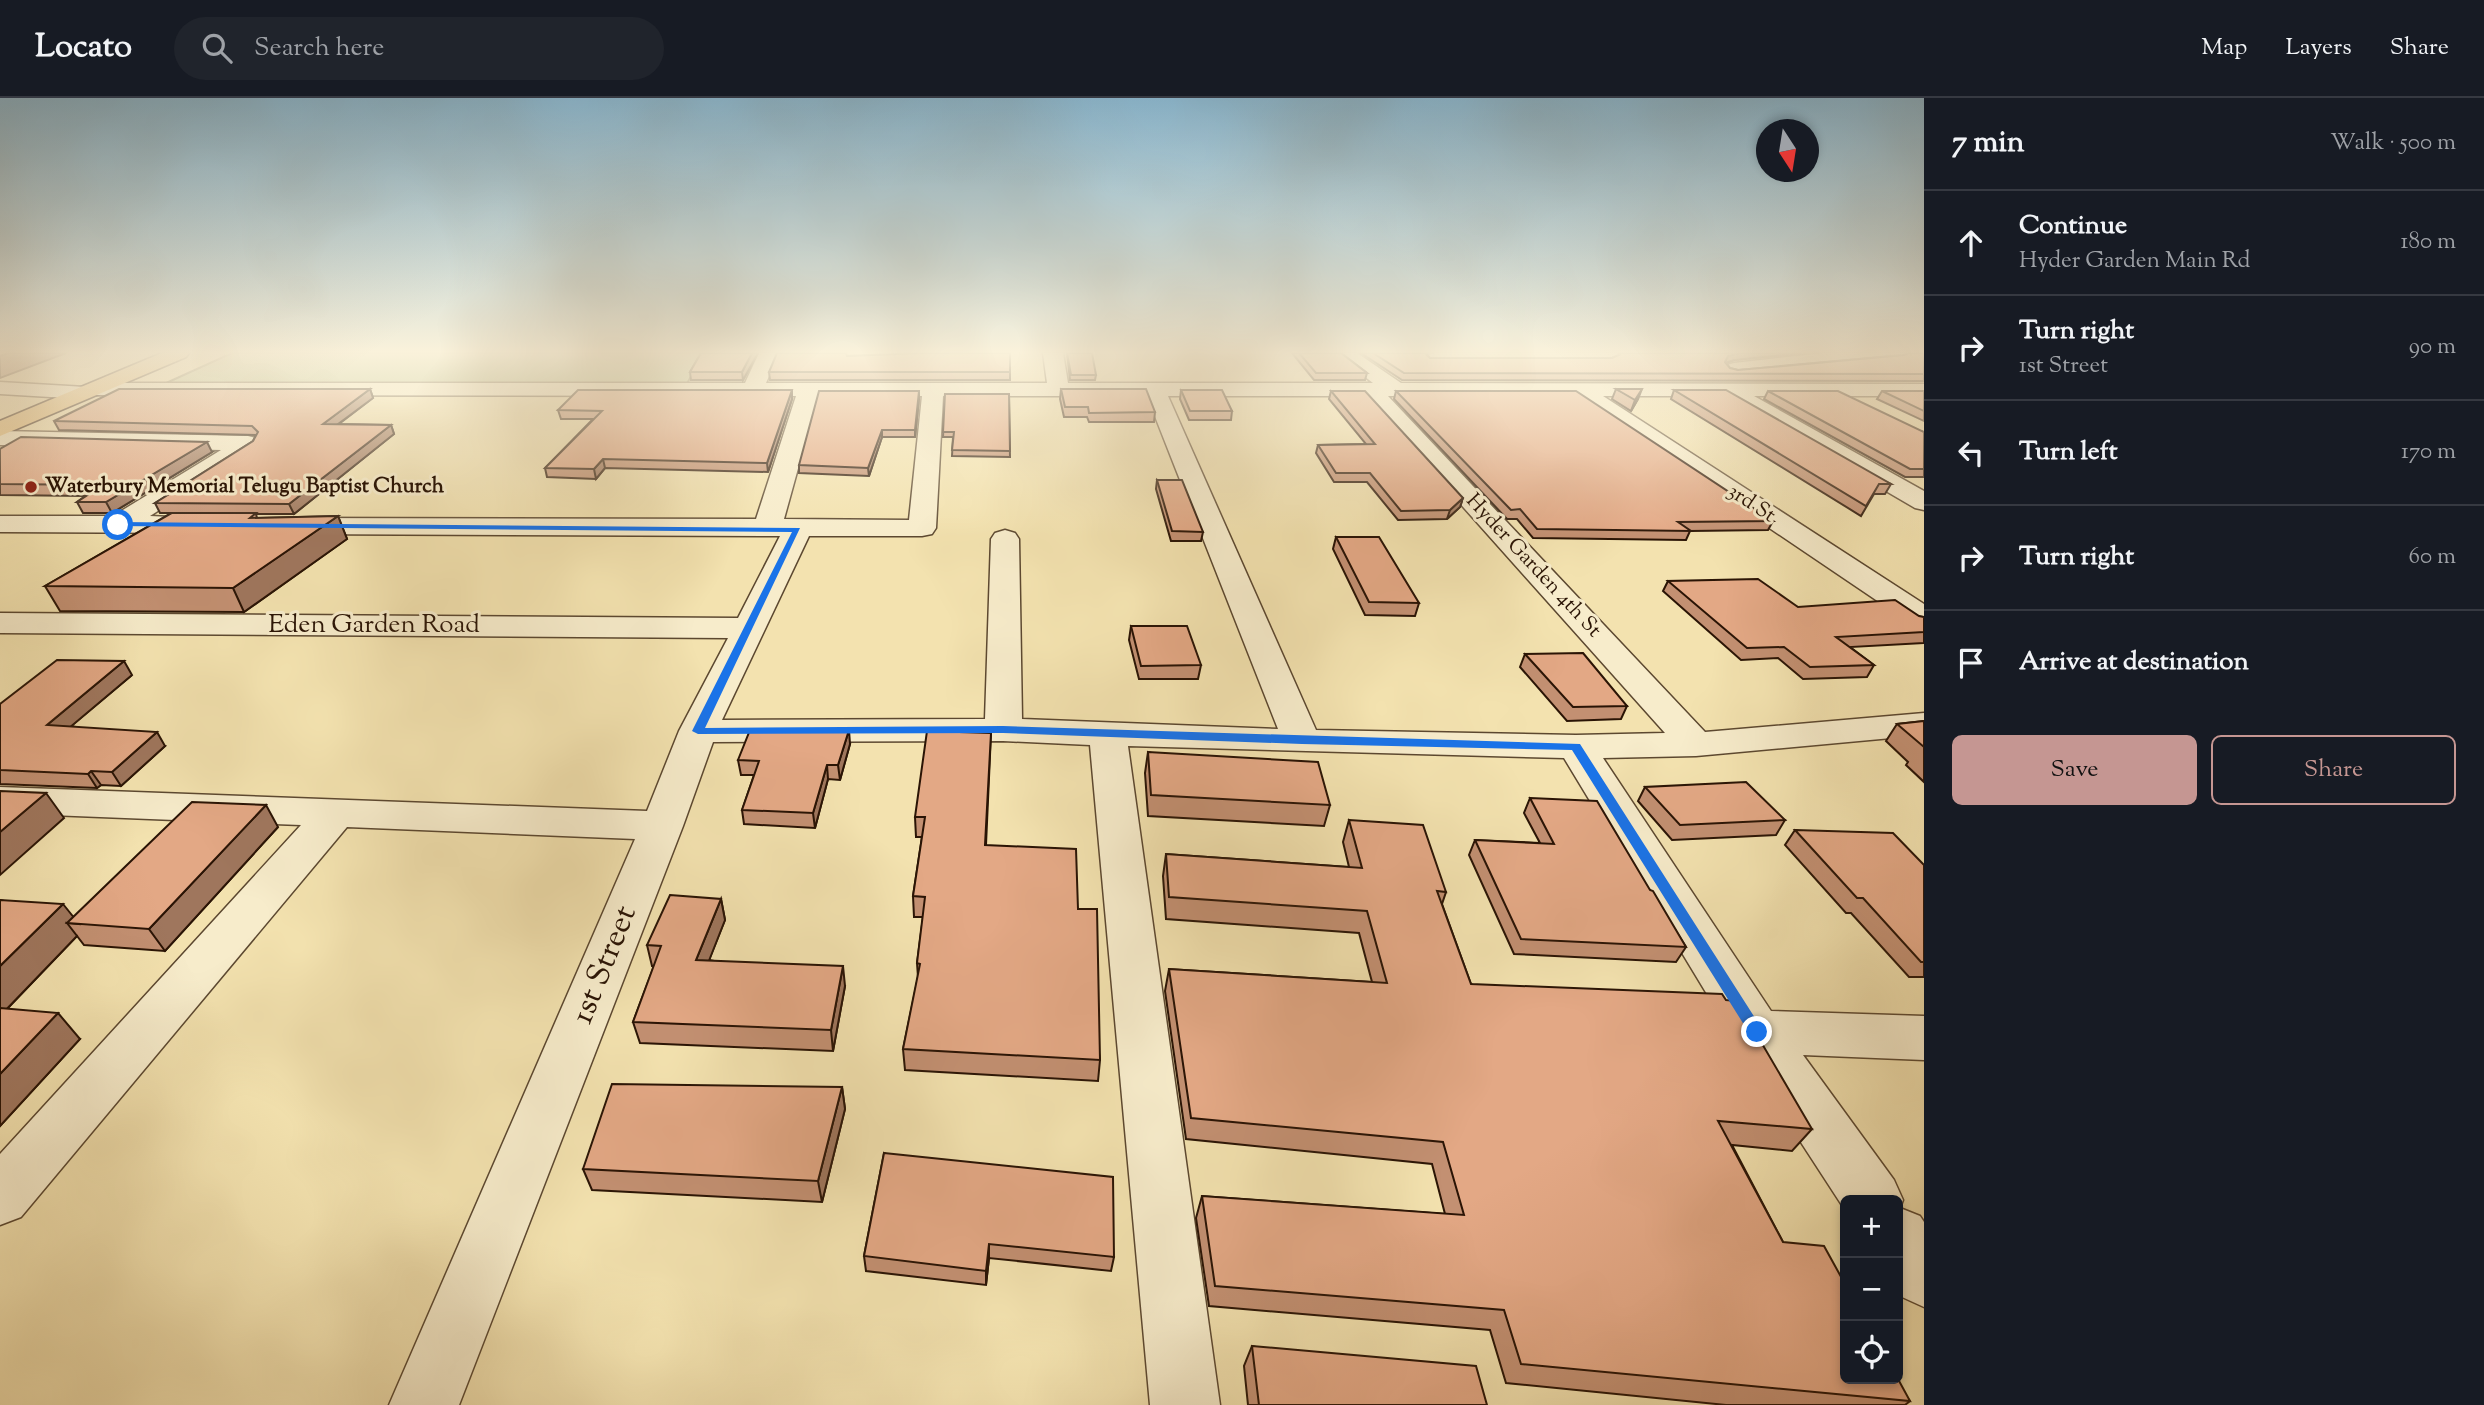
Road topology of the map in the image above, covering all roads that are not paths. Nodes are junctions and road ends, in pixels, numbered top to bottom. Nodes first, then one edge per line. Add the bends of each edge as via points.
1 (35, 414) edge
2 (804, 414) edge
3 (931, 414) edge
4 (1165, 414) edge
5 (1404, 414) edge
6 (1615, 414) edge
7 (1769, 414) edge
8 (0, 429) edge
9 (0, 438) edge
10 (1924, 502) edge
11 (0, 524) edge
12 (118, 525) junction
13 (228, 525) edge
14 (270, 526) edge
15 (782, 529) junction
16 (1005, 539) dead end
17 (1924, 618) edge
18 (0, 623) edge
19 (748, 628) junction
20 (1924, 724) edge
21 (1003, 730) junction
22 (698, 731) junction
23 (1108, 734) junction
24 (1302, 741) junction
25 (1696, 744) junction
26 (1576, 747) junction
27 (0, 800) edge
28 (335, 814) junction
29 (662, 826) junction
30 (1757, 1032) junction
31 (1924, 1038) edge
32 (1870, 1195) edge
33 (0, 1197) edge
34 (1903, 1244) edge
35 (1924, 1275) edge
36 (424, 1405) edge
37 (1185, 1405) edge

1 - 8 main road
2 - 15 street, 1st Street
3 - 15 street via 922,528
4 - 24 street
5 - 25 street, Hyder Garden 4th St
6 - 17 street, 3rd St
7 - 10 street
9 - 12 street via 248,443
11 - 12 street
12 - 13 street
14 - 15 street
15 - 19 street, 1st Street
16 - 21 street
18 - 19 street, Eden Garden Road
19 - 22 street, 1st Street
20 - 25 street
21 - 22 street
21 - 23 street
22 - 29 street, 1st Street
23 - 24 street
23 - 37 street
24 - 26 street
25 - 26 street
26 - 30 street
27 - 28 street
28 - 29 street
28 - 33 street
29 - 36 street, 1st Street
30 - 31 street
30 - 32 street
34 - 35 street

